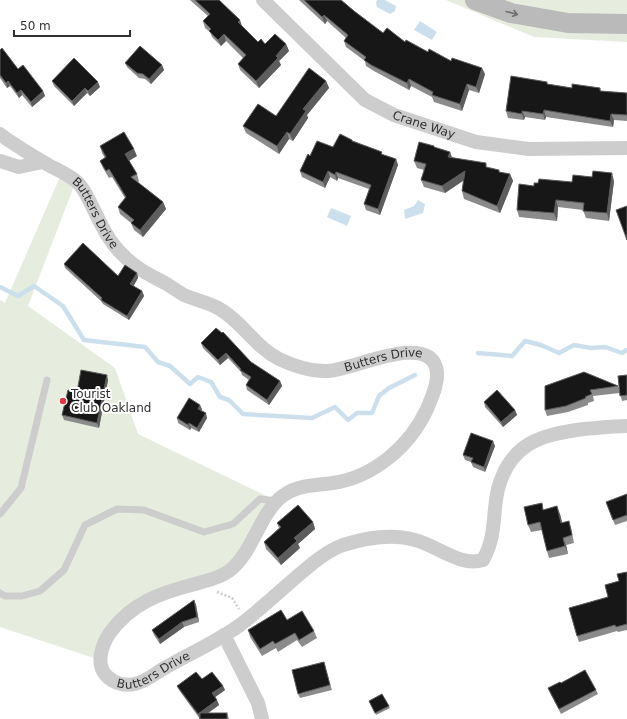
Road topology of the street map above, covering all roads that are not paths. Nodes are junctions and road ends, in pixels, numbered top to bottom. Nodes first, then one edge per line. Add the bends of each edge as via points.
1 (263, 0) edge
2 (475, 0) edge
3 (627, 24) edge
4 (0, 134) edge
5 (627, 148) edge
6 (0, 161) edge
7 (43, 162) junction
8 (47, 380) dead end
9 (627, 426) edge
10 (277, 501) junction
11 (0, 514) edge
12 (0, 593) edge
13 (224, 636) junction
14 (262, 719) edge

1 - 5 street, Crane Way via 365,100 394,115 476,142 529,149
2 -> 3 main road via 511,13 568,23
4 - 7 street, Butters Drive
6 - 7 street via 19,166
7 - 10 street, Butters Drive via 76,181 86,194 110,241 130,263 182,294 218,308 236,321 272,356 292,365 323,372 347,368 397,353 412,352 435,362 438,373 425,412 409,439 394,454 376,467 354,477 287,492
8 - 11 lane via 21,488
9 - 13 street, Butters Drive via 559,432 539,438 519,451 507,468 498,489 489,551 483,560 474,563 459,559 416,540 394,536 341,546 320,557
10 - 12 lane via 260,499 233,524 204,532 144,510 117,509 85,525 64,570 40,591 22,596 5,596
10 - 13 street, Butters Drive via 262,522 250,546 226,573 163,592 135,607 115,625 103,643 100,660 104,674 118,684 138,684 166,666
13 - 14 street via 258,703

